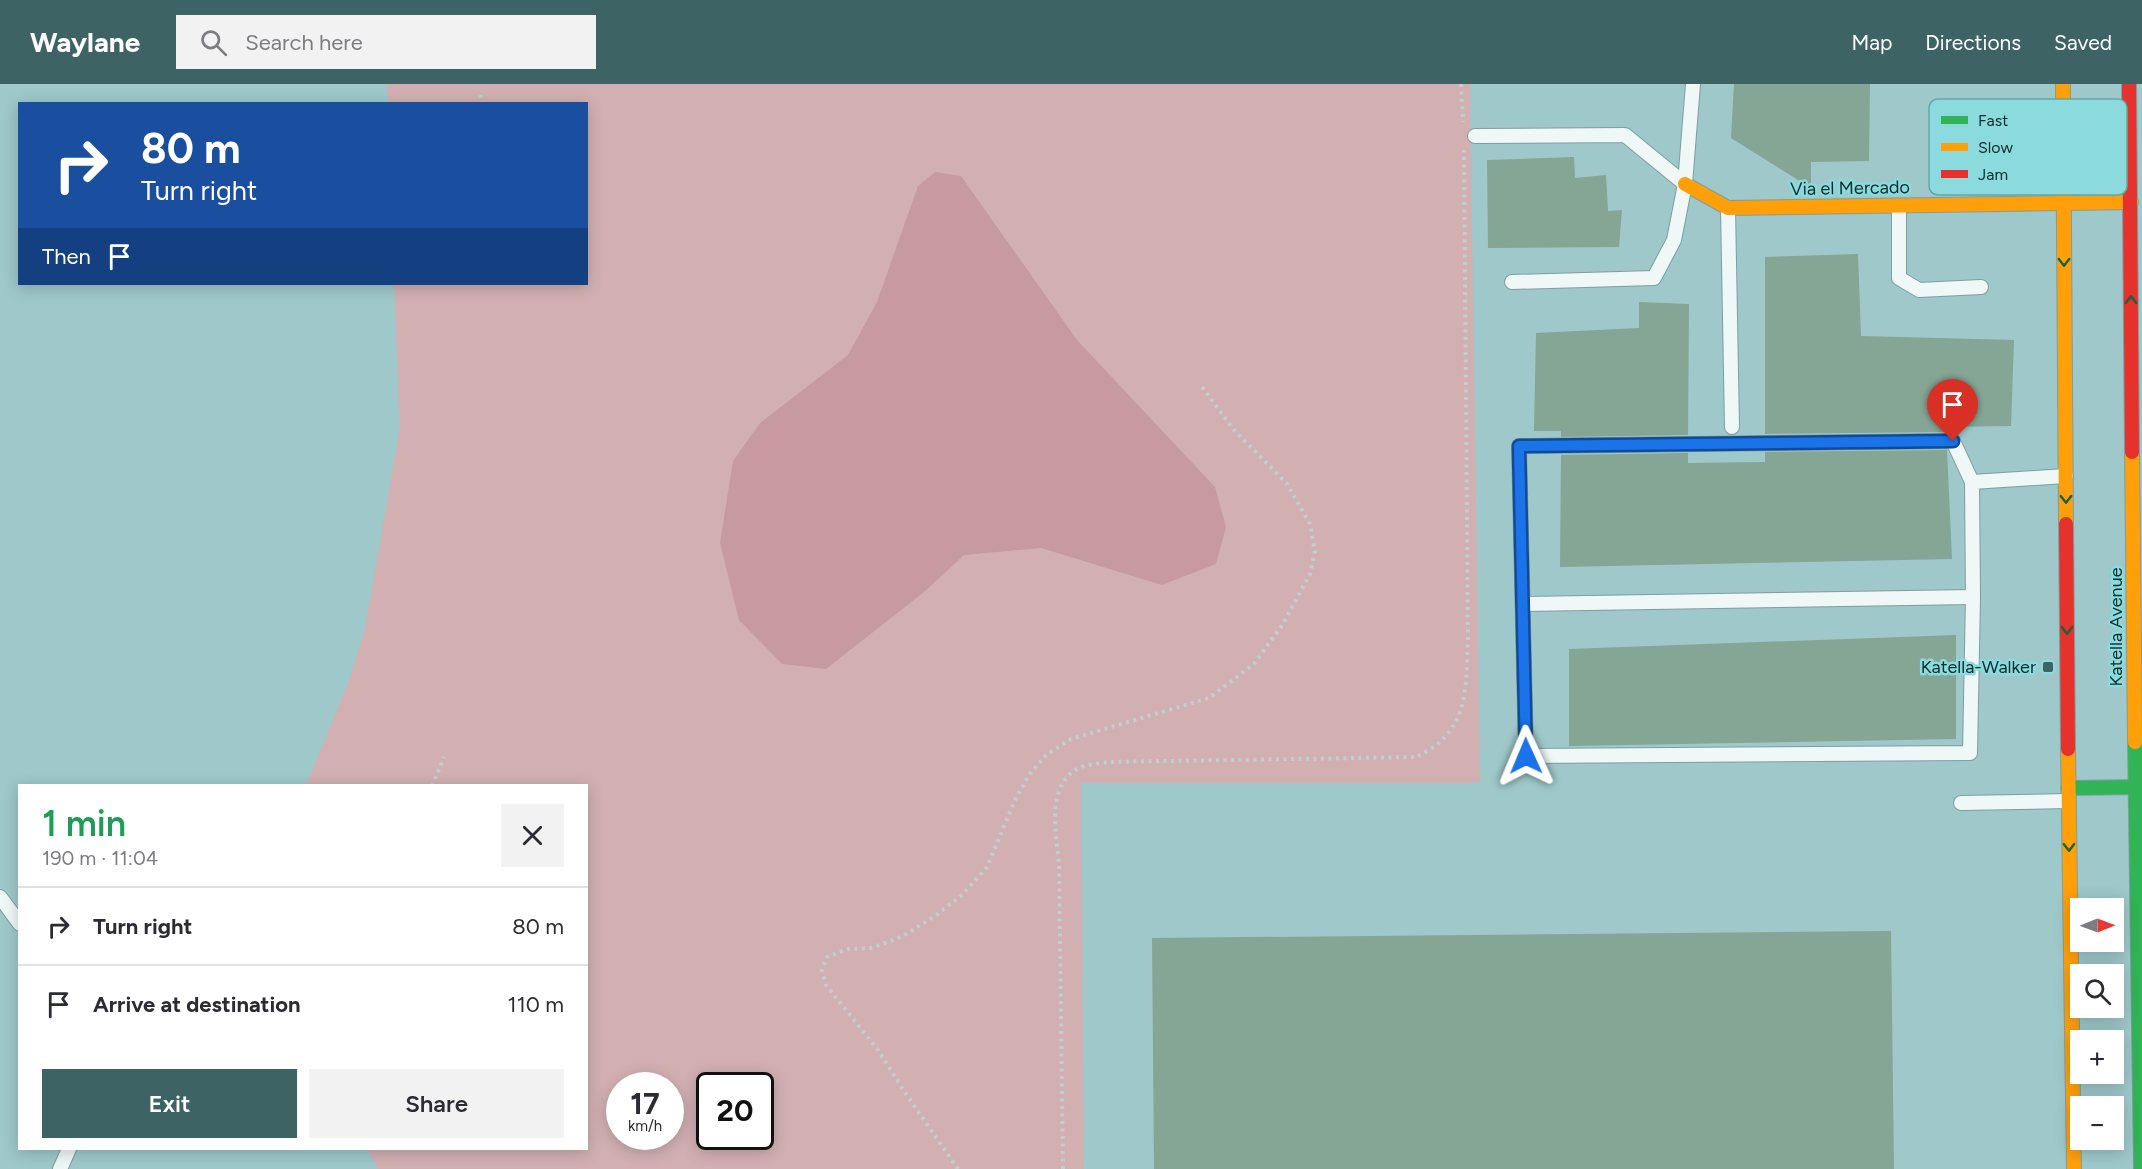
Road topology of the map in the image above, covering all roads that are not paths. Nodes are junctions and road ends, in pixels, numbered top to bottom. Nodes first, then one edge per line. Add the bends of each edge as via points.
1 (1693, 84) edge
2 (2063, 84) edge
3 (2129, 84) edge
4 (2063, 99) edge
5 (1475, 136) dead end
6 (1684, 184) junction
7 (2064, 195) edge
8 (2131, 202) junction
9 (2064, 203) junction
10 (1899, 206) junction
11 (1728, 208) junction
12 (1512, 282) dead end
13 (1981, 287) dead end
14 (2137, 401) edge
15 (1732, 427) dead end
16 (2066, 476) junction
17 (1972, 482) junction
18 (1973, 597) junction
19 (1523, 604) junction
20 (2139, 787) edge
21 (2068, 795) junction
22 (1961, 803) dead end
23 (0, 897) edge
24 (18, 921) edge
25 (69, 1150) edge
26 (60, 1169) edge
27 (2074, 1169) edge
28 (2141, 1169) edge

1 - 6 lane
2 - 4 main road
3 - 8 main road, Katella Avenue
5 - 6 lane via 1625,135
6 - 11 main road, Via el Mercado
6 - 12 lane via 1674,240 1654,278
7 - 9 main road
8 - 9 main road, Via el Mercado
14 -> 8 main road, Katella Avenue
9 - 10 main road, Via el Mercado
9 -> 16 main road
10 - 11 main road, Via el Mercado
10 - 13 lane via 1899,278 1919,290
11 - 15 lane
14 - 20 main road, Katella Avenue
16 - 17 lane
16 -> 21 main road
17 - 18 lane
17 - 19 lane via 1953,441 1519,446
18 - 19 lane
18 - 19 lane via 1970,753 1526,756
20 - 21 main road
20 - 28 main road, Katella Avenue
21 - 22 lane
21 -> 27 main road
23 - 24 lane
25 - 26 lane

